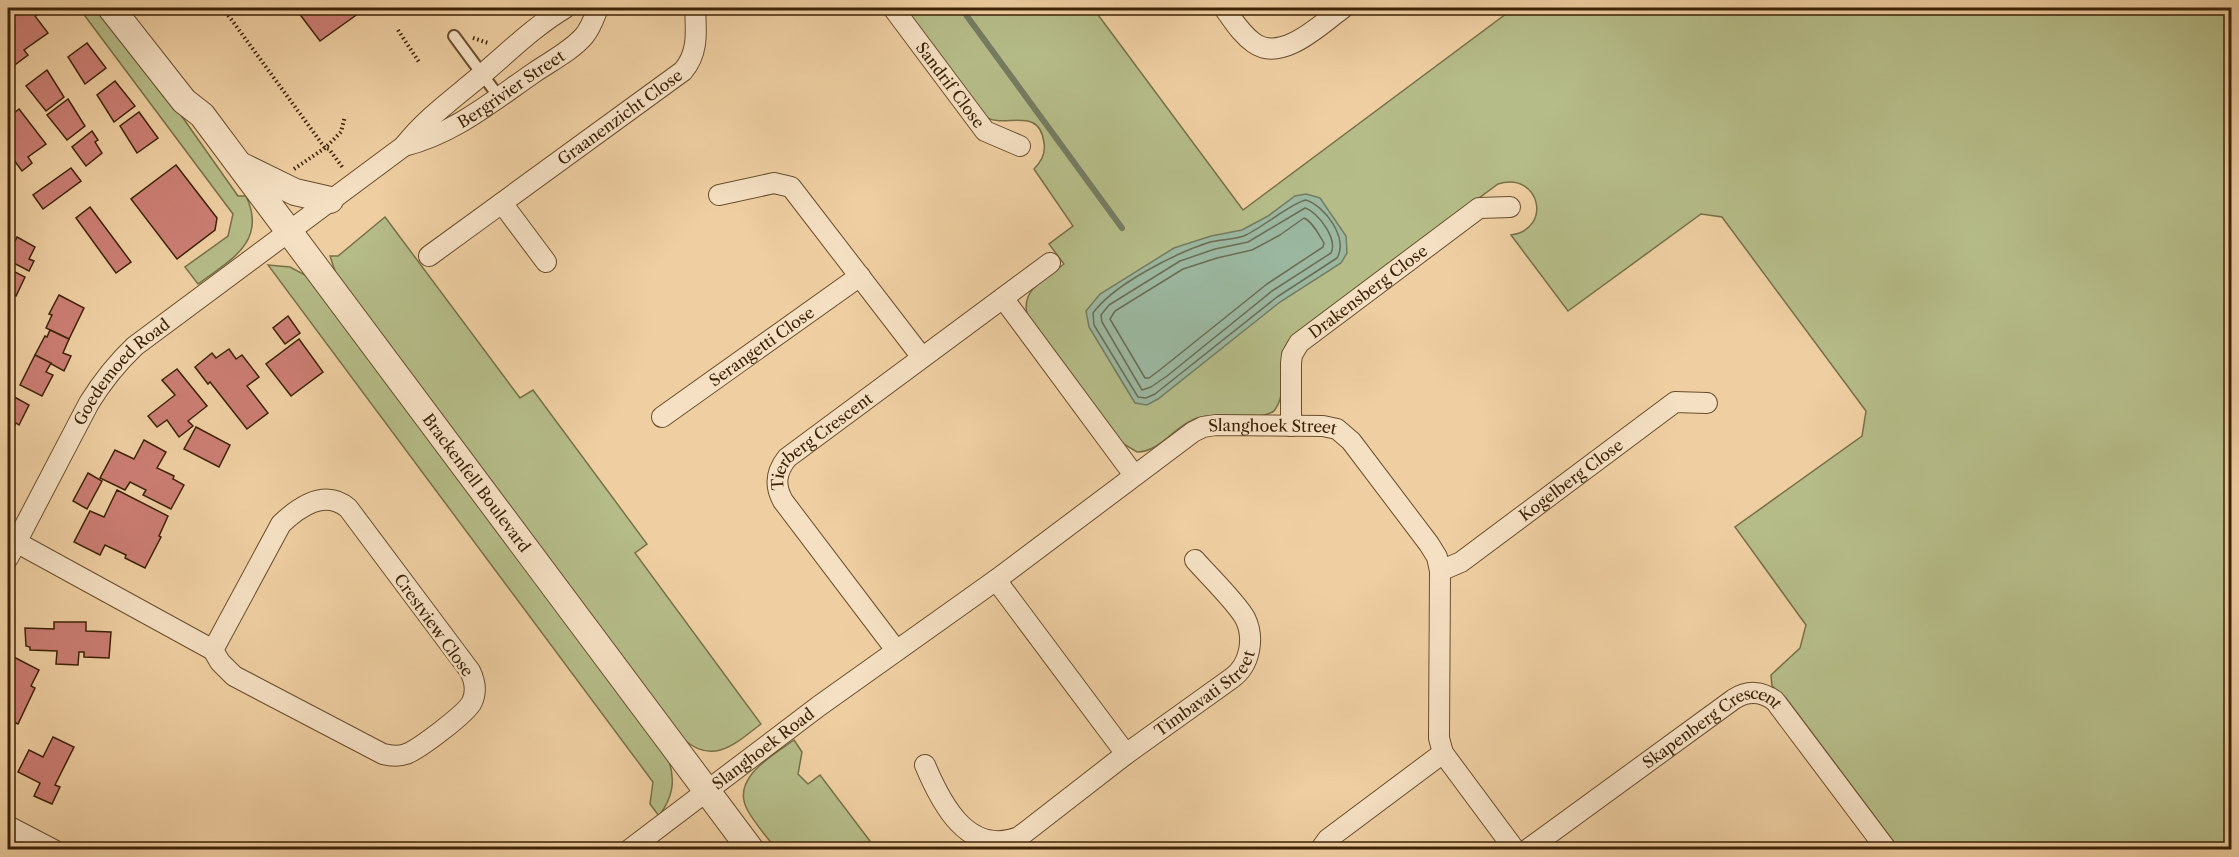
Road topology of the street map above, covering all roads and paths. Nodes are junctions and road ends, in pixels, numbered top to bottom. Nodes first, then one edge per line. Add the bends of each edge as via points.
1 (111, 8) edge
2 (131, 8) edge
3 (223, 8) edge
4 (565, 8) edge
5 (598, 8) edge
6 (696, 8) edge
7 (893, 8) edge
8 (1224, 8) edge
9 (1343, 8) edge
10 (398, 30) dead end
11 (454, 36) dead end
12 (419, 62) dead end
13 (482, 75) junction
14 (499, 97) junction
15 (202, 115) junction
16 (345, 117) dead end
17 (404, 146) junction
18 (1020, 146) dead end
19 (325, 148) junction
20 (241, 166) junction
21 (274, 183) junction
22 (354, 183) junction
23 (720, 195) dead end
24 (330, 200) junction
25 (502, 203) junction
26 (1510, 207) dead end
27 (290, 231) junction
28 (429, 256) dead end
29 (546, 262) dead end
30 (1050, 263) dead end
31 (860, 276) junction
32 (1003, 298) junction
33 (921, 356) junction
34 (1707, 403) dead end
35 (662, 417) dead end
36 (1291, 426) junction
37 (1134, 475) junction
38 (12, 550) edge
39 (1195, 560) dead end
40 (1440, 572) junction
41 (996, 580) junction
42 (213, 650) junction
43 (896, 650) junction
44 (819, 706) joint
45 (1443, 753) junction
46 (1126, 754) junction
47 (925, 765) dead end
48 (707, 792) junction
49 (8, 826) edge
50 (54, 849) edge
51 (629, 849) edge
52 (751, 849) edge
53 (1320, 849) edge
54 (1515, 849) edge
55 (1527, 849) edge
56 (1887, 849) edge

1 - 15 street, Brackenfell Boulevard via 184,101
2 - 15 street, Brackenfell Boulevard via 196,96
3 - 19 path
4 - 13 street, Bergrivier Street via 524,37
5 - 14 street, Bergrivier Street via 583,37
6 - 25 street, Graanenzicht Close via 696,48 683,71
7 - 18 street, Sandrif Close via 985,131
8 - 9 street via 1254,44 1277,48 1291,45
10 - 12 path
11 - 13 lane
13 - 14 lane
13 - 17 street, Bergrivier Street via 417,129
14 - 17 street, Bergrivier Street via 441,134
15 - 20 street, Brackenfell Boulevard
16 - 19 path via 341,132
17 - 22 street, Bergrivier Street
19 - 21 path
19 - 22 path
20 - 21 street
20 - 27 street, Brackenfell Boulevard
21 - 24 street
22 - 24 street, Bergrivier Street
23 - 31 street via 774,183 791,187
24 - 27 street, Bergrivier Street
25 - 28 street, Graanenzicht Close
25 - 29 street
26 - 36 street, Drakensberg Close via 1479,208 1299,343 1291,363
27 - 38 street, Goedemoed Road via 135,346 110,372 89,403
27 - 48 street, Brackenfell Boulevard
30 - 32 street, Tierberg Crescent
31 - 33 street
31 - 35 street, Serangetti Close
32 - 33 street, Tierberg Crescent
32 - 37 street
33 - 43 street, Tierberg Crescent via 787,458 777,478 783,501
34 - 40 street, Kogelberg Close via 1675,402 1461,562
36 - 37 street, Slanghoek Street via 1203,427
36 - 40 street, Slanghoek Street via 1330,427 1345,434 1429,544
37 - 41 street, Slanghoek Street
38 - 42 street, Crestview Close
39 - 46 street, Timbavati Street via 1244,616 1248,629 1247,660 1233,678
40 - 45 street, Slanghoek Street via 1439,738
41 - 43 street, Slanghoek Street
41 - 46 street
42 - 42 street, Crestview Close via 234,676 390,756 404,755 416,748 466,712 475,695 470,671 348,508 334,500 315,501 281,524
43 - 44 street, Slanghoek Street
44 - 48 street, Slanghoek Road
45 - 53 street
45 - 54 street, Slanghoek Street
46 - 47 street, Timbavati Street via 1010,843 989,847 965,835 938,796
48 - 51 street, Slanghoek Road
48 - 52 street, Brackenfell Boulevard
49 - 50 street
55 - 56 street, Skapenberg Crescent via 1734,699 1754,692 1776,700

